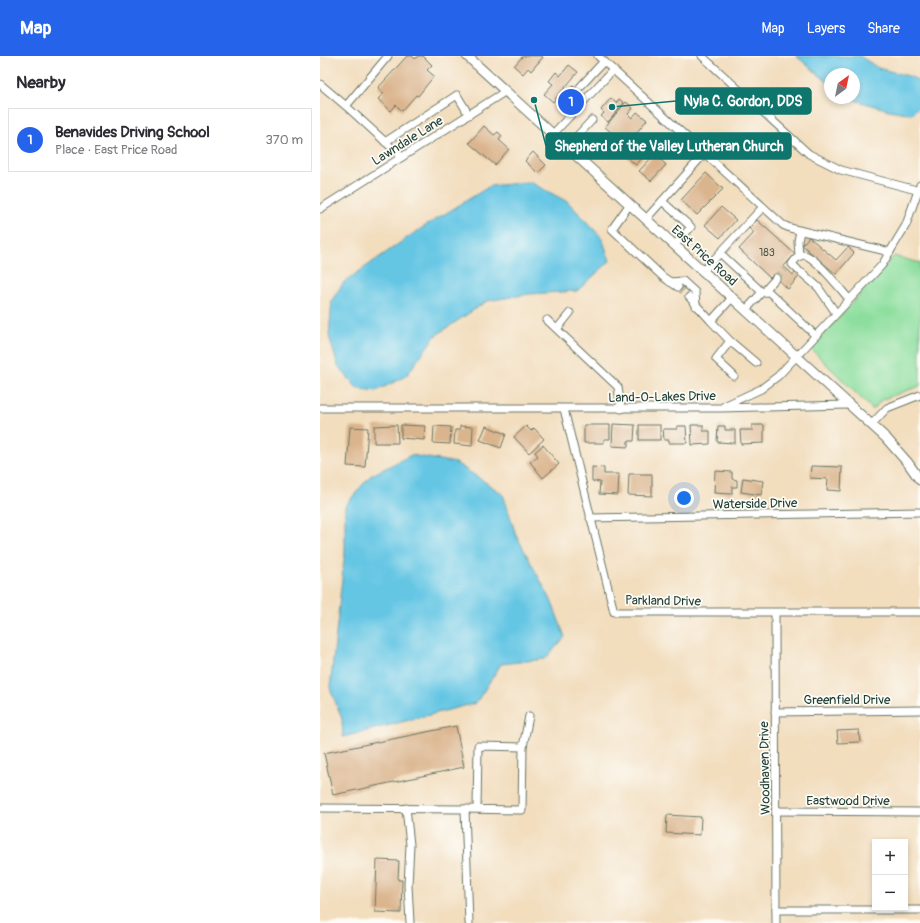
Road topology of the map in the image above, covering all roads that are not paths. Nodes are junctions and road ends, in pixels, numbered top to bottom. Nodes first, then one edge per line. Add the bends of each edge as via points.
1 (388, 56) edge
2 (467, 56) edge
3 (702, 56) edge
4 (601, 59) edge
5 (613, 70) junction
6 (320, 84) edge
7 (580, 87) dead end
8 (506, 91) junction
9 (346, 106) junction
10 (469, 115) junction
11 (592, 120) dead end
12 (553, 134) junction
13 (385, 142) junction
14 (568, 147) junction
15 (705, 154) junction
16 (402, 157) junction
17 (920, 189) edge
18 (662, 201) junction
19 (630, 204) junction
20 (763, 207) junction
21 (320, 209) edge
22 (646, 219) junction
23 (800, 231) junction
24 (675, 245) junction
25 (890, 252) junction
26 (720, 253) junction
27 (799, 256) junction
28 (703, 271) junction
29 (776, 278) tunnel mouth
30 (670, 282) junction
31 (678, 287) tunnel mouth
32 (764, 292) junction
33 (689, 297) tunnel mouth
34 (732, 298) junction
35 (849, 299) junction
36 (696, 306) junction
37 (746, 310) junction
38 (570, 313) dead end
39 (836, 313) junction
40 (547, 320) dead end
41 (711, 321) junction
42 (557, 329) junction
43 (815, 335) junction
44 (730, 341) junction
45 (796, 356) junction
46 (756, 363) dead end
47 (734, 376) dead end
48 (920, 395) edge
49 (848, 405) junction
50 (320, 408) edge
51 (720, 408) junction
52 (564, 409) junction
53 (621, 409) junction
54 (871, 425) junction
55 (920, 480) edge
56 (920, 512) edge
57 (590, 518) junction
58 (920, 612) edge
59 (775, 614) junction
60 (920, 710) edge
61 (775, 712) junction
62 (529, 716) dead end
63 (523, 747) junction
64 (320, 808) edge
65 (406, 808) junction
66 (465, 809) junction
67 (476, 809) junction
68 (777, 811) junction
69 (920, 812) edge
70 (776, 910) junction
71 (920, 910) edge
72 (410, 923) edge
73 (469, 923) edge
74 (776, 923) edge

1 - 9 street
2 - 8 main road, East Price Road
3 - 17 street via 809,154 841,170
4 - 5 street
4 - 7 street
5 - 12 street
5 - 15 street
6 - 9 street
8 - 10 street, Lawndale Lane
8 - 12 main road, East Price Road
9 - 13 street
10 - 13 street via 457,95
10 - 16 street, Lawndale Lane
11 - 14 street
12 - 14 main road, East Price Road
13 - 16 street
14 - 19 main road, East Price Road
15 - 18 street
15 - 20 street
16 - 21 street, Lawndale Lane
17 - 25 street, Land-O-Lakes Drive via 906,225
18 - 22 street
18 - 24 street via 691,226
19 - 22 main road, East Price Road
19 - 30 street via 612,229
20 - 23 street via 783,225
20 - 26 street
22 - 24 main road, East Price Road
23 - 25 street
23 - 27 street
24 - 28 main road, East Price Road
25 - 35 street, Land-O-Lakes Drive
26 - 28 street
26 - 32 street
27 - 35 street via 812,258
27 - 39 street via 789,266 800,271 818,288
28 - 34 main road, East Price Road
29 - 32 street
30 - 31 street
30 - 36 street via 682,281 695,292
32 - 37 street
32 - 43 street via 769,292
33 - 36 street
34 - 37 main road, East Price Road
34 - 41 street
35 - 39 street, Land-O-Lakes Drive
36 - 41 street
37 - 45 main road, East Price Road
38 - 42 street
39 - 43 street, Land-O-Lakes Drive
40 - 42 street
41 - 44 street
42 - 53 street via 618,387
43 - 45 street, Land-O-Lakes Drive
44 - 46 street
44 - 47 street via 716,359
45 - 49 main road, East Price Road
45 - 51 street, Land-O-Lakes Drive via 778,376 761,389
48 - 54 street via 887,408
49 - 51 street
49 - 54 main road, East Price Road
50 - 52 street, Land-O-Lakes Drive
51 - 53 street, Land-O-Lakes Drive
52 - 53 street, Land-O-Lakes Drive
52 - 57 street, Parkland Drive
54 - 55 main road, East Price Road via 908,463
56 - 57 street, Waterside Drive
57 - 59 street, Parkland Drive via 614,612
58 - 59 street, Parkland Drive
59 - 61 street, Woodhaven Drive
60 - 61 street, Greenfield Drive
61 - 68 street, Woodhaven Drive
62 - 63 street
63 - 67 street via 478,746
63 - 67 street via 522,810
64 - 65 street
65 - 66 street
65 - 72 street via 410,845
66 - 67 street
66 - 73 street
68 - 69 street, Eastwood Drive
68 - 70 street, Woodhaven Drive
70 - 71 street
70 - 74 street, Woodhaven Drive

